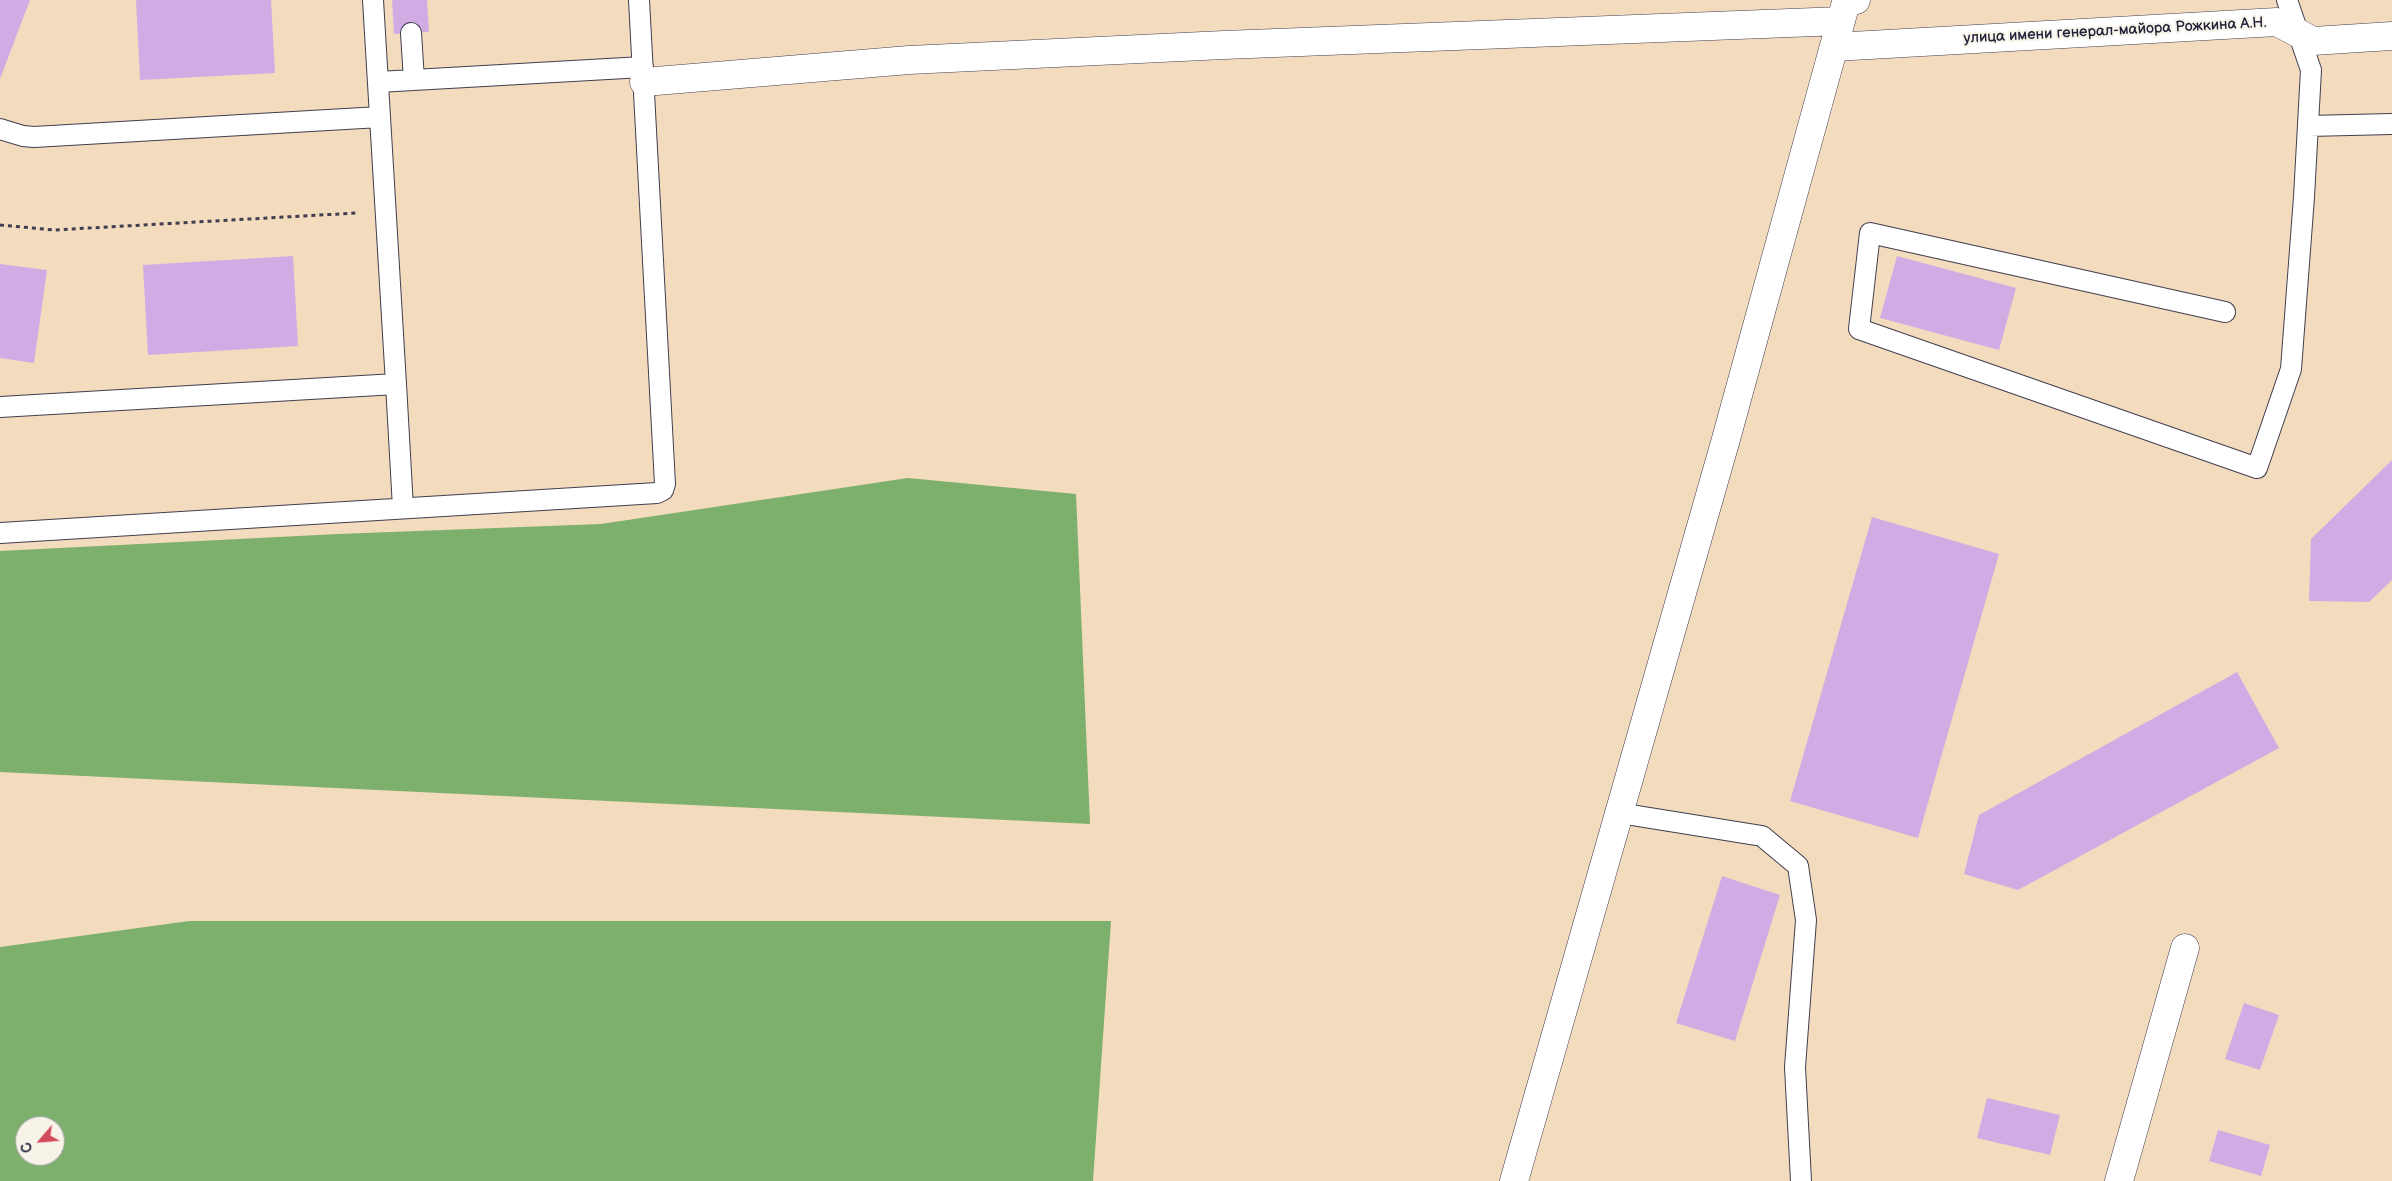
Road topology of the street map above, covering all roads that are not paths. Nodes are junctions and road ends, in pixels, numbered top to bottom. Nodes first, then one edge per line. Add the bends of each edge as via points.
1 (373, 0) edge
2 (639, 0) edge
3 (2287, 0) edge
4 (1848, 8) edge
5 (411, 33) dead end
6 (2298, 33) junction
7 (2392, 36) edge
8 (1834, 47) junction
9 (643, 75) junction
10 (414, 80) junction
11 (378, 82) junction
12 (380, 117) junction
13 (2392, 124) edge
14 (2308, 126) junction
15 (0, 129) edge
16 (2225, 312) dead end
17 (396, 384) junction
18 (0, 407) edge
19 (403, 508) junction
20 (0, 533) edge
21 (1619, 813) junction
22 (2185, 948) dead end
23 (1514, 1181) edge
24 (1801, 1181) edge
25 (2119, 1181) edge

1 - 11 lane
2 - 9 lane
3 - 6 lane
4 - 8 street
4 - 9 street
5 - 10 lane
6 - 7 street, улица имени генерал-майора Рожкина А.Н. via 2313,41
6 - 8 street, улица имени генерал-майора Рожкина А.Н. via 2277,22
6 - 14 lane via 2312,70
8 - 21 street
9 - 10 lane
9 - 19 lane via 663,490 657,493
10 - 11 lane
11 - 12 lane
12 - 15 lane via 34,137
12 - 17 lane
13 - 14 lane
14 - 16 lane via 2291,369 2257,468 1859,329 1870,233
17 - 18 lane
17 - 19 lane
19 - 20 lane
21 - 23 street
21 - 24 lane via 1762,836 1798,866 1806,920 1795,1067
22 - 25 street

